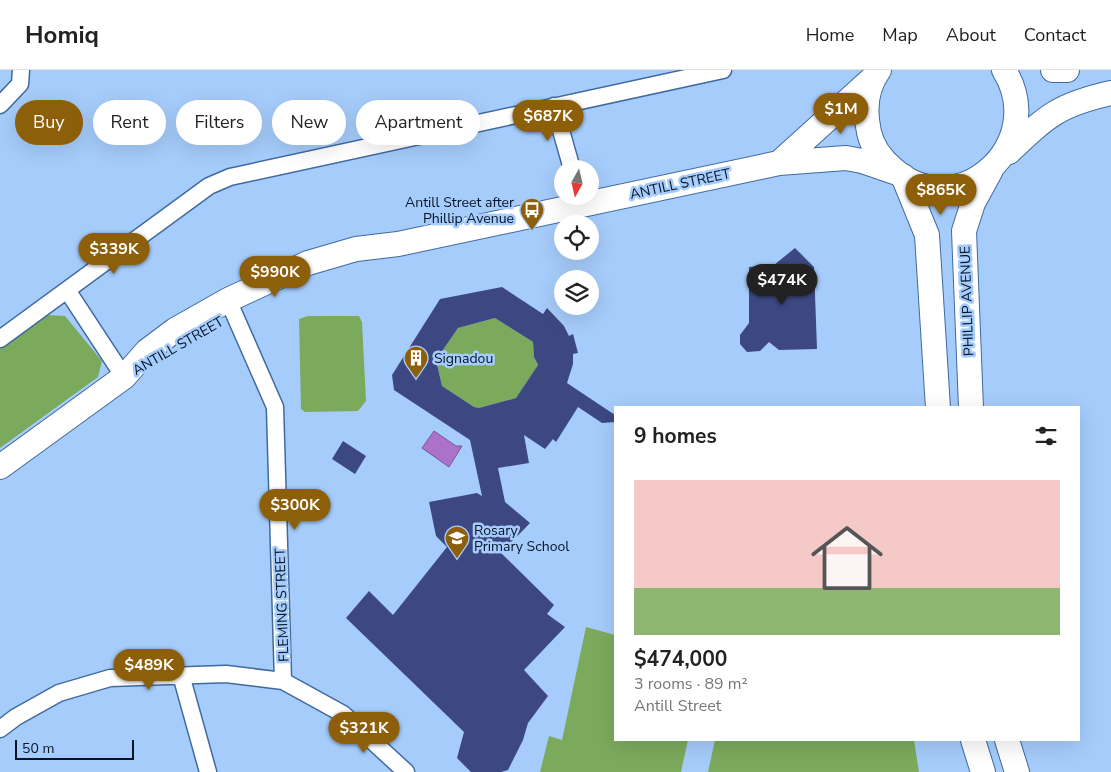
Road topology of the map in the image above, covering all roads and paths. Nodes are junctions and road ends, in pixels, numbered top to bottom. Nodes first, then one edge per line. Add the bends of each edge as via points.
1 (21, 70) edge
2 (723, 70) edge
3 (1004, 70) edge
4 (1054, 70) edge
5 (1067, 70) edge
6 (877, 73) edge
7 (1111, 93) edge
8 (0, 105) edge
9 (554, 106) junction
10 (569, 160) edge
11 (779, 163) junction
12 (994, 166) junction
13 (900, 175) junction
14 (599, 196) edge
15 (559, 205) edge
16 (67, 290) junction
17 (231, 307) junction
18 (0, 339) edge
19 (124, 377) junction
20 (938, 406) edge
21 (971, 406) edge
22 (0, 467) edge
23 (181, 675) junction
24 (283, 681) junction
25 (0, 729) edge
26 (974, 741) edge
27 (1007, 741) edge
28 (208, 772) edge
29 (406, 772) edge
30 (983, 772) edge
31 (1017, 772) edge

1 - 8 street via 20,84
2 - 9 street
3 - 12 main road via 1012,85 1017,116 1010,145
4 - 5 main road
6 - 11 main road
6 - 13 main road via 866,106 868,128 876,150
7 - 12 main road via 1052,113
9 - 10 street
9 - 16 street via 230,177 209,186
11 - 13 main road, ANTILL STREET via 846,158
11 - 14 main road, ANTILL STREET
12 - 13 main road, ANTILL STREET via 966,184 952,187 924,185
12 - 21 main road, PHILLIP AVENUE via 973,203 964,232
13 - 20 main road via 927,236
15 - 17 main road, ANTILL STREET via 398,244 356,249 308,263
16 - 18 street
16 - 19 street, ANTILL STREET
17 - 19 main road, ANTILL STREET via 175,330 147,351
17 - 24 street, FLEMING STREET via 275,407
19 - 22 main road, ANTILL STREET
23 - 24 street via 226,674
23 - 25 street via 110,678 59,693
23 - 28 street
24 - 29 street via 343,714
26 - 30 main road
27 - 31 main road

